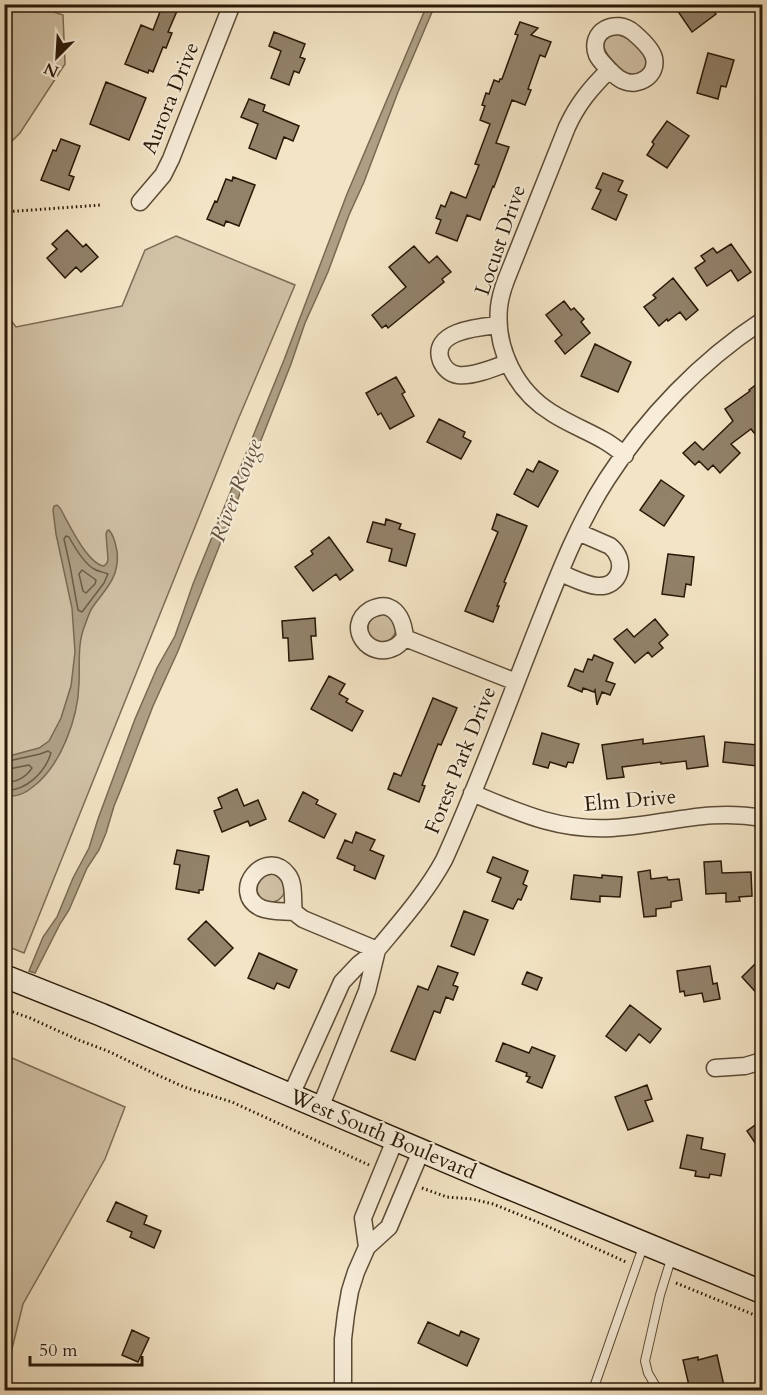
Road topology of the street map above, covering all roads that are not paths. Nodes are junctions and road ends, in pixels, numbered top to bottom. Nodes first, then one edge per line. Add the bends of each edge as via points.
1 (232, 4) edge
2 (609, 70) dead end
3 (140, 202) dead end
4 (762, 321) edge
5 (498, 326) junction
6 (507, 363) junction
7 (624, 455) junction
8 (578, 532) junction
9 (560, 573) junction
10 (405, 638) dead end
11 (516, 682) junction
12 (471, 793) junction
13 (762, 818) edge
14 (294, 912) dead end
15 (377, 950) junction
16 (4, 976) edge
17 (762, 1061) edge
18 (715, 1068) dead end
19 (291, 1095) junction
20 (320, 1108) junction
21 (395, 1140) junction
22 (421, 1151) junction
23 (375, 1190) junction
24 (400, 1200) junction
25 (645, 1244) junction
26 (367, 1247) junction
27 (672, 1255) junction
28 (762, 1292) edge
29 (343, 1390) edge
30 (593, 1390) edge
31 (658, 1390) edge

1 - 3 street, Aurora Drive via 171,159
2 - 5 street, Locust Drive via 586,93 567,127 506,280
4 - 7 street, Forest Park Drive via 696,374
5 - 6 street, Locust Drive
5 - 6 street via 450,335 442,342 440,357 455,375
6 - 7 street, Locust Drive via 537,403
7 - 8 street, Forest Park Drive
8 - 9 street, Forest Park Drive
8 - 9 street via 614,550 621,562 619,575 615,581 599,587
9 - 11 street, Forest Park Drive
10 - 11 street
11 - 12 street, Forest Park Drive
12 - 13 street, Elm Drive via 565,826 615,828 716,814
12 - 15 street, Forest Park Drive via 435,877
14 - 15 street
15 - 19 street, Forest Park Drive via 342,982
15 - 20 street, Forest Park Drive via 367,991
16 - 19 main road, West South Boulevard
17 - 18 street
19 - 20 main road, West South Boulevard
20 - 21 main road, West South Boulevard
21 - 22 main road, West South Boulevard
21 - 23 street
22 - 24 street
22 - 25 main road, West South Boulevard
23 - 24 street
23 - 26 street via 363,1218
24 - 26 street via 389,1227
25 - 27 main road, West South Boulevard
25 - 30 lane
26 - 29 street via 350,1291 346,1314
27 - 28 main road, West South Boulevard
27 - 31 lane via 645,1361

